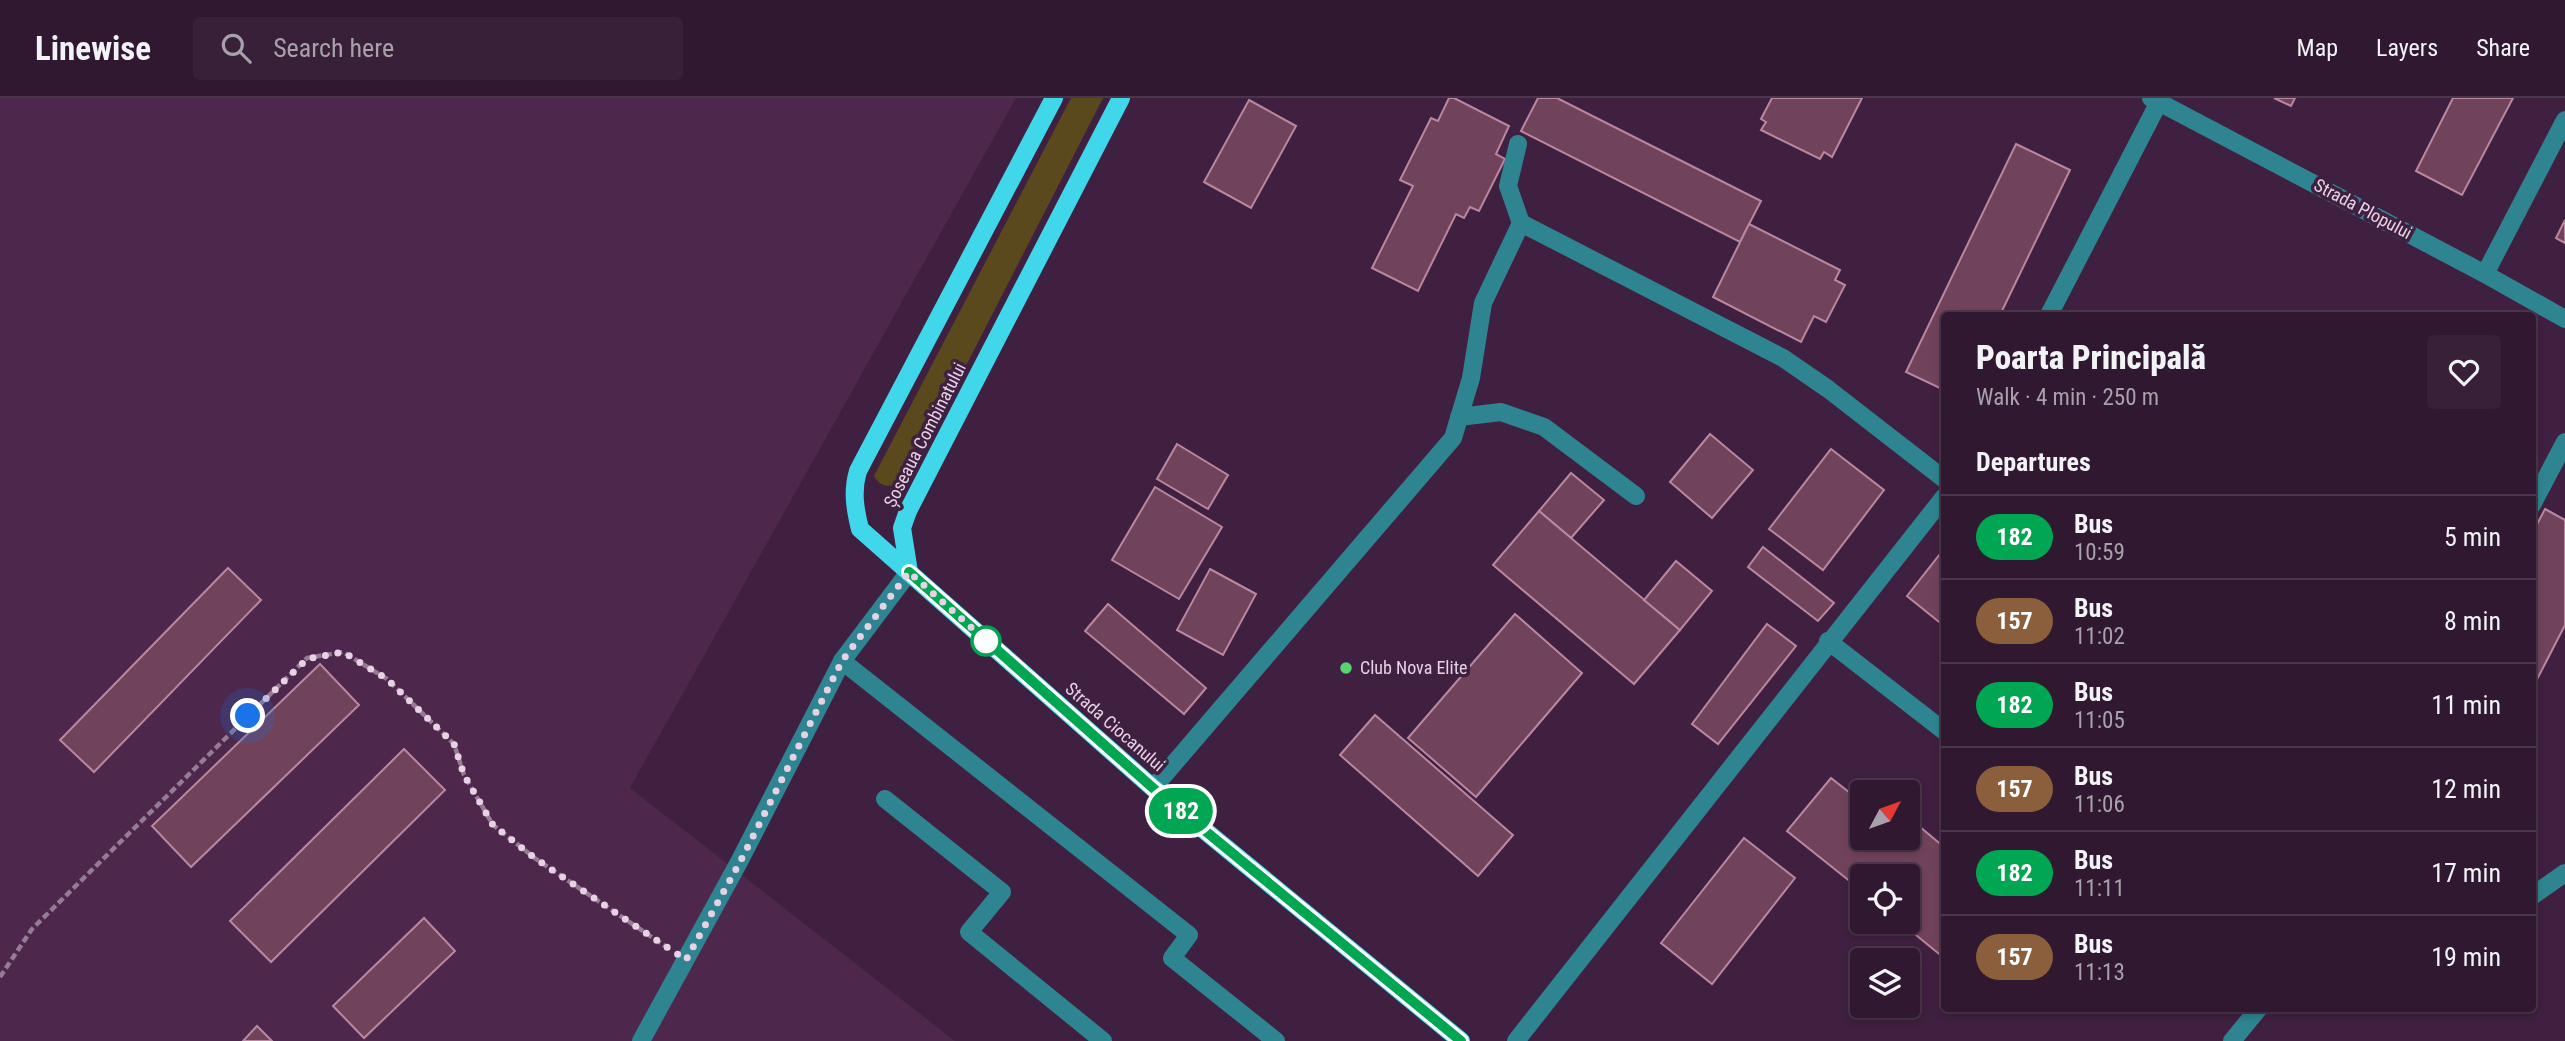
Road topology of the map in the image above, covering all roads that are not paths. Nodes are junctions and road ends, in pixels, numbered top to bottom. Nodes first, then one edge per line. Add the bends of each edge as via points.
1 (1054, 98) edge
2 (1121, 98) edge
3 (2157, 99) edge
4 (2565, 120) edge
5 (1518, 144) dead end
6 (1521, 223) junction
7 (2485, 274) junction
8 (2050, 312) edge
9 (2565, 319) edge
10 (1459, 417) junction
11 (2565, 442) edge
12 (1941, 477) edge
13 (1636, 496) dead end
14 (2536, 497) edge
15 (1941, 501) edge
16 (909, 572) junction
17 (1828, 641) junction
18 (842, 661) junction
19 (1941, 730) edge
20 (1153, 788) junction
21 (885, 799) dead end
22 (2565, 873) edge
23 (2536, 893) edge
24 (2256, 1012) edge
25 (641, 1041) edge
26 (1103, 1041) edge
27 (1276, 1041) edge
28 (1461, 1041) edge
29 (1516, 1041) edge
30 (2232, 1041) edge

1 - 16 main road, Șoseaua Combinatului via 858,471 855,507 860,529
2 - 16 main road, Șoseaua Combinatului via 911,503 902,528
3 - 7 street, Strada Plopului
3 - 8 street
4 - 7 street
5 - 6 street via 1508,186
6 - 10 street via 1483,303 1471,378
6 - 12 street via 1783,358
7 - 9 street, Strada Plopului
10 - 13 street via 1502,412 1544,427
10 - 20 street via 1453,438
11 - 14 street
15 - 17 street
16 - 18 street
16 - 20 main road, Strada Ciocanului
17 - 19 street
17 - 29 street
18 - 25 street via 740,862
18 - 27 street via 1189,935 1172,958
20 - 28 main road, Strada Ciocanului
21 - 26 street via 1002,892 969,932
22 - 23 street
24 - 30 street

